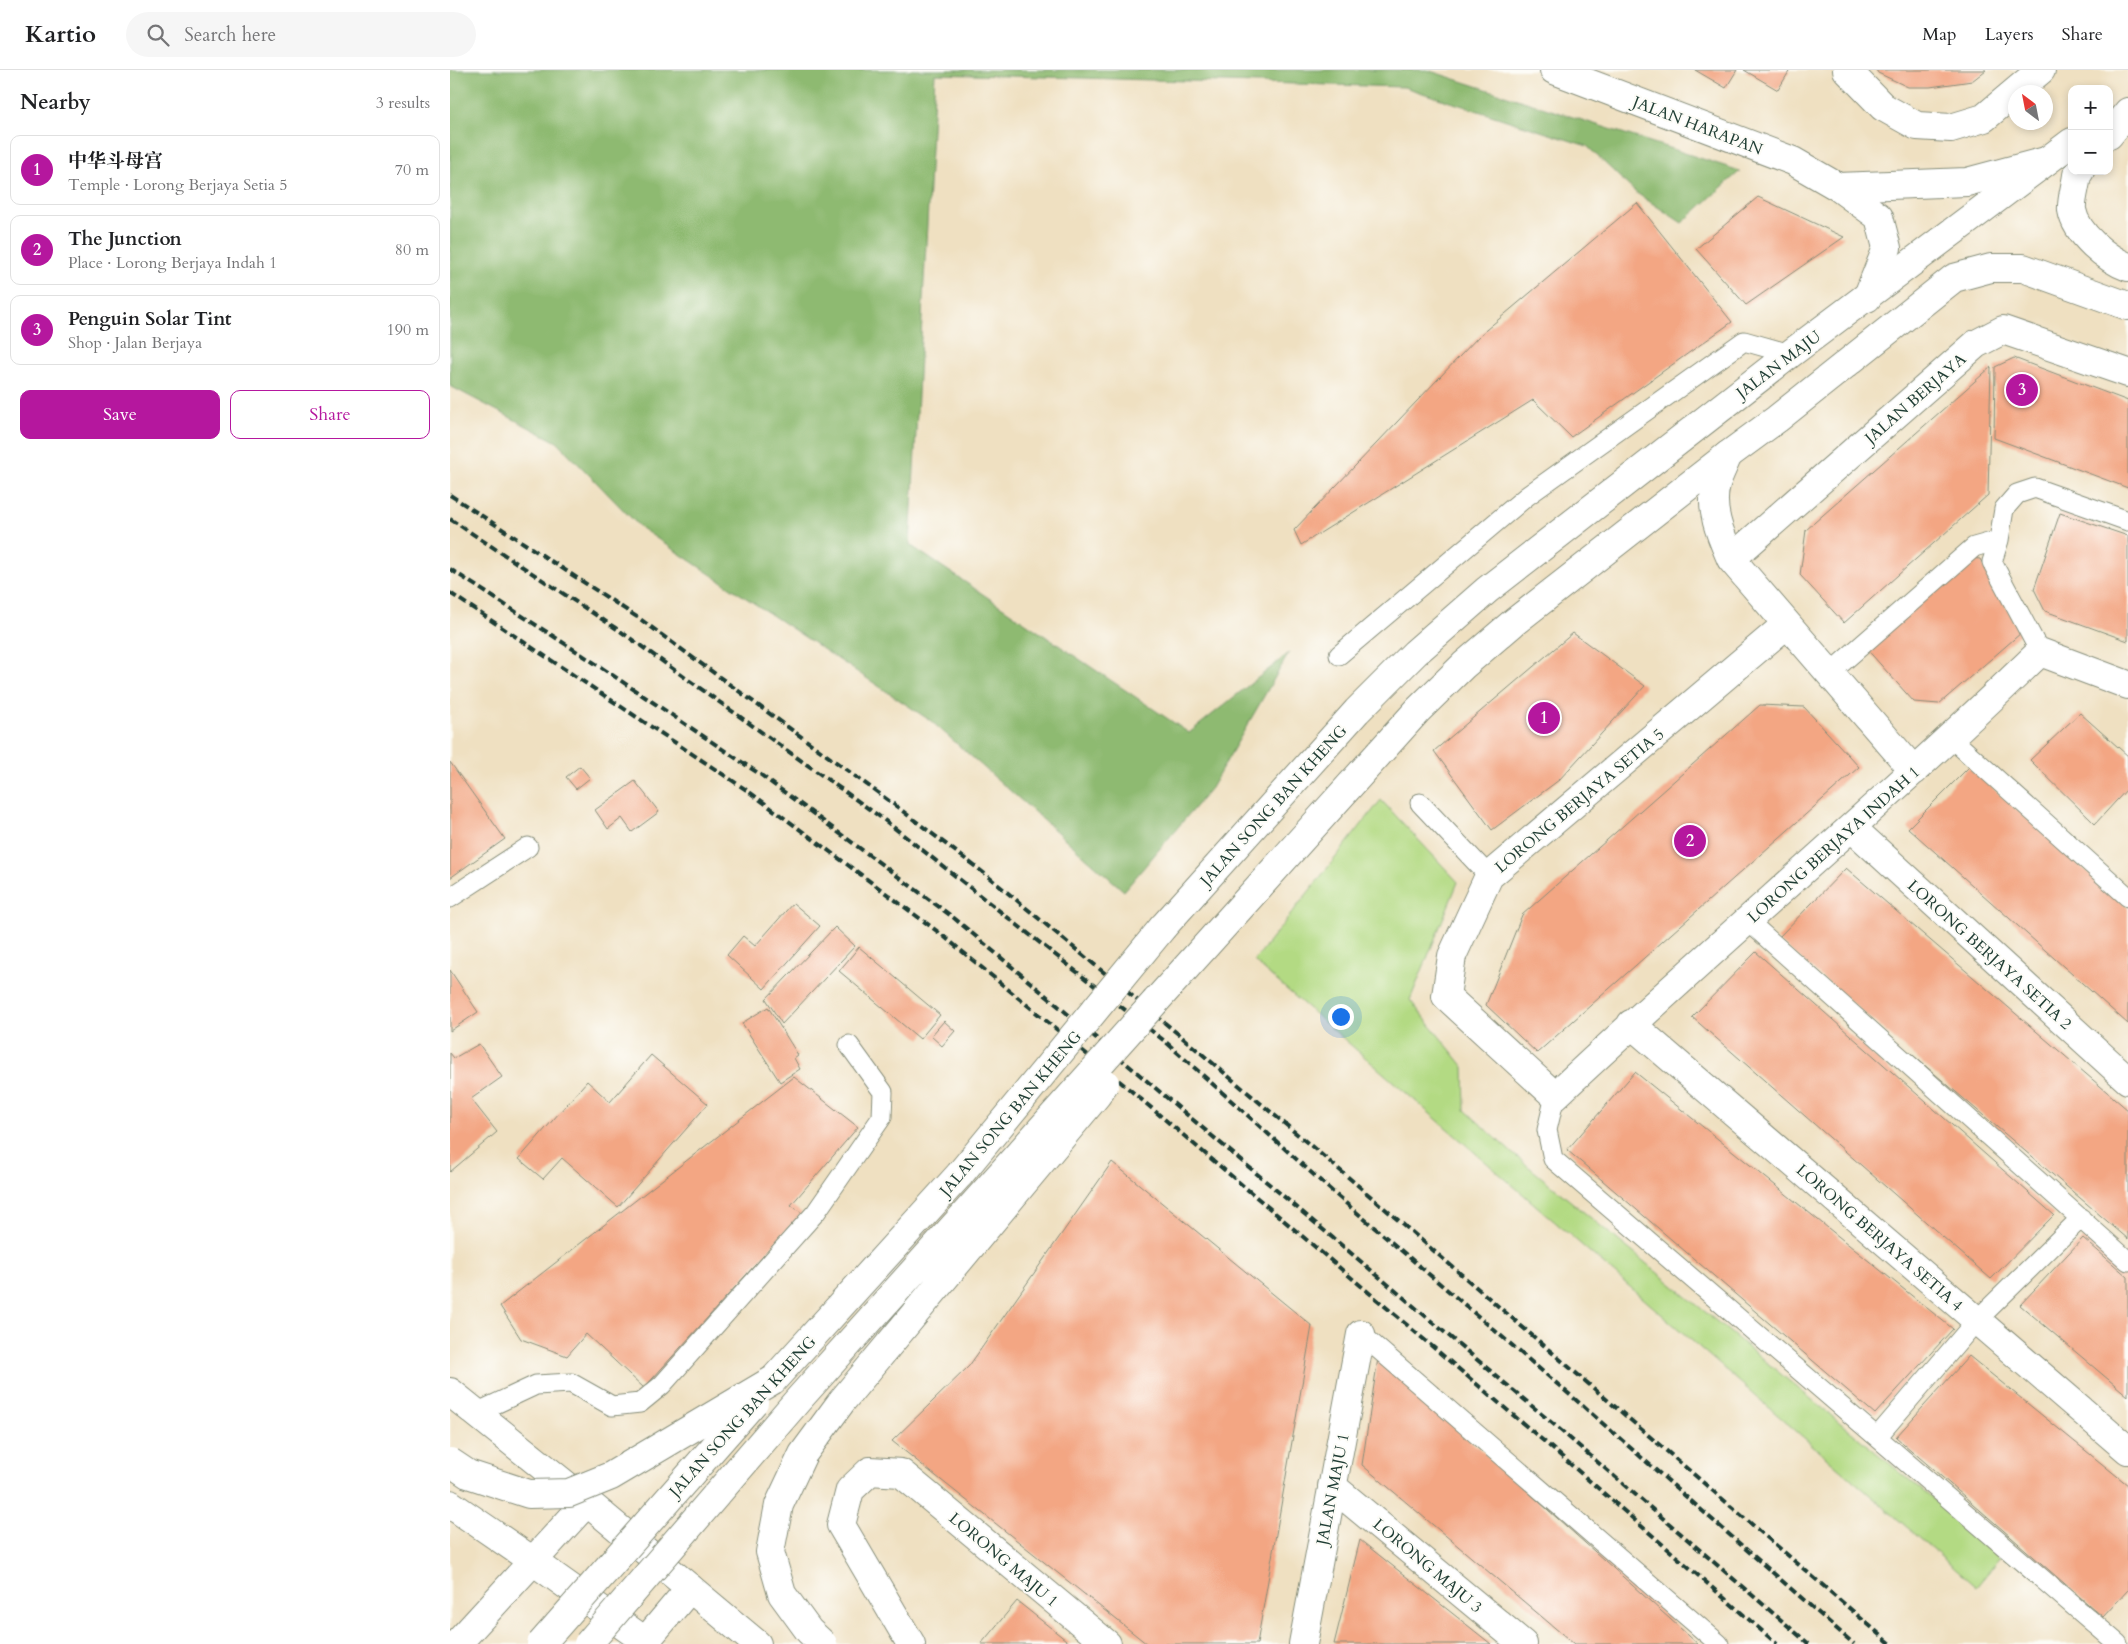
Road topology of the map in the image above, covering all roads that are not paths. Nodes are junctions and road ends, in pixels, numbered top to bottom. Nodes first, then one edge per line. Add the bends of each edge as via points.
1 (1554, 70) edge
2 (1847, 70) edge
3 (2041, 70) edge
4 (2128, 101) edge
5 (2113, 112) edge
6 (2128, 112) edge
7 (2113, 130) edge
8 (2068, 145) edge
9 (2046, 161) junction
10 (2077, 175) edge
11 (1838, 187) junction
12 (2128, 267) edge
13 (1867, 298) junction
14 (2128, 306) edge
15 (1790, 354) junction
16 (2128, 372) edge
17 (1728, 455) junction
18 (2128, 521) edge
19 (1999, 540) junction
20 (1731, 559) junction
21 (1486, 590) joint
22 (1787, 624) junction
23 (2040, 652) junction
24 (1339, 655) dead end
25 (1830, 673) junction
26 (2128, 685) edge
27 (1951, 738) junction
28 (1914, 771) junction
29 (1420, 803) dead end
30 (1852, 828) junction
31 (528, 848) dead end
32 (1489, 876) junction
33 (2128, 897) edge
34 (450, 898) edge
35 (1748, 921) junction
36 (1156, 1001) junction
37 (1631, 1024) junction
38 (849, 1045) dead end
39 (2128, 1080) edge
40 (1554, 1096) junction
41 (2080, 1218) junction
42 (2128, 1261) edge
43 (1976, 1320) junction
44 (1360, 1334) joint
45 (773, 1380) junction
46 (450, 1392) edge
47 (476, 1413) junction
48 (1877, 1437) junction
49 (2128, 1450) edge
50 (450, 1462) edge
51 (1332, 1486) junction
52 (587, 1502) junction
53 (450, 1504) edge
54 (533, 1560) junction
55 (690, 1588) junction
56 (645, 1643) edge
57 (457, 1644) edge
58 (541, 1644) edge
59 (588, 1644) edge
60 (757, 1644) edge
61 (823, 1644) edge
62 (911, 1644) edge
63 (1107, 1644) edge
64 (1303, 1644) edge
65 (1523, 1644) edge
66 (1718, 1644) edge
67 (2118, 1644) edge

1 - 11 street, JALAN HARAPAN via 1793,161
2 - 3 street via 1883,107 1916,126 1951,128 1984,118
4 - 5 street
6 - 7 street
8 - 9 street, JALAN MAJU
9 - 11 street via 1967,182
9 - 13 street, JALAN MAJU
10 - 12 street via 2072,210 2085,238 2117,263
11 - 13 street, JALAN HARAPAN via 1879,217 1887,248
13 - 15 street, JALAN MAJU
14 - 17 street via 2023,268 1991,268 1954,278
15 - 21 street, JALAN MAJU
15 - 24 lane via 1744,341 1527,496
16 - 20 street, JALAN BERJAYA via 2003,330 1976,344
17 - 20 street via 1716,485 1714,503 1717,528
17 - 36 street, JALAN SONG BAN KHENG via 1464,665 1418,710
18 - 19 lane via 2035,488 2017,494 2004,509
19 - 23 lane via 1992,562
19 - 25 lane via 1974,547
20 - 22 street
21 - 45 street, JALAN SONG BAN KHENG, bridge via 1415,653 1357,711 1191,896 960,1174
22 - 25 street
22 - 32 street, LORONG BERJAYA SETIA 5
23 - 26 street
23 - 27 street, LORONG BERJAYA INDAH 1
25 - 28 street
27 - 28 street, LORONG BERJAYA INDAH 1
27 - 33 lane
28 - 30 street, LORONG BERJAYA INDAH 1
29 - 32 lane
30 - 35 street, LORONG BERJAYA INDAH 1
30 - 39 street, LORONG BERJAYA SETIA 2
31 - 34 lane
32 - 40 street, LORONG BERJAYA SETIA 5 via 1452,956 1446,996
35 - 37 street, LORONG BERJAYA INDAH 1
35 - 41 lane
36 - 59 street, JALAN SONG BAN KHENG, bridge via 798,1400
36 - 61 street, bridge via 1097,1095 842,1400 803,1454 779,1505 770,1552 782,1594
37 - 40 street, LORONG BERJAYA INDAH 1
37 - 43 street, LORONG BERJAYA SETIA 4
38 - 47 lane via 882,1092 882,1117 816,1212 662,1385 640,1403 612,1406 571,1383 536,1385
40 - 48 lane via 1547,1130 1553,1159
41 - 42 lane
41 - 43 lane
43 - 48 lane
43 - 49 street, LORONG BERJAYA SETIA 4
44 - 51 street, JALAN MAJU 1
44 - 66 lane
45 - 50 street, bridge via 612,1476 569,1493 528,1494 468,1474
45 - 58 street, JALAN SONG BAN KHENG, bridge
46 - 47 street
47 - 52 street
48 - 67 lane
51 - 64 street, JALAN MAJU 1
51 - 65 street, LORONG MAJU 3
52 - 54 street
52 - 55 street
53 - 54 street
54 - 56 street
54 - 57 street
55 - 56 street
55 - 60 street
62 - 63 street, LORONG MAJU 1 via 841,1525 850,1490 870,1472 901,1473

